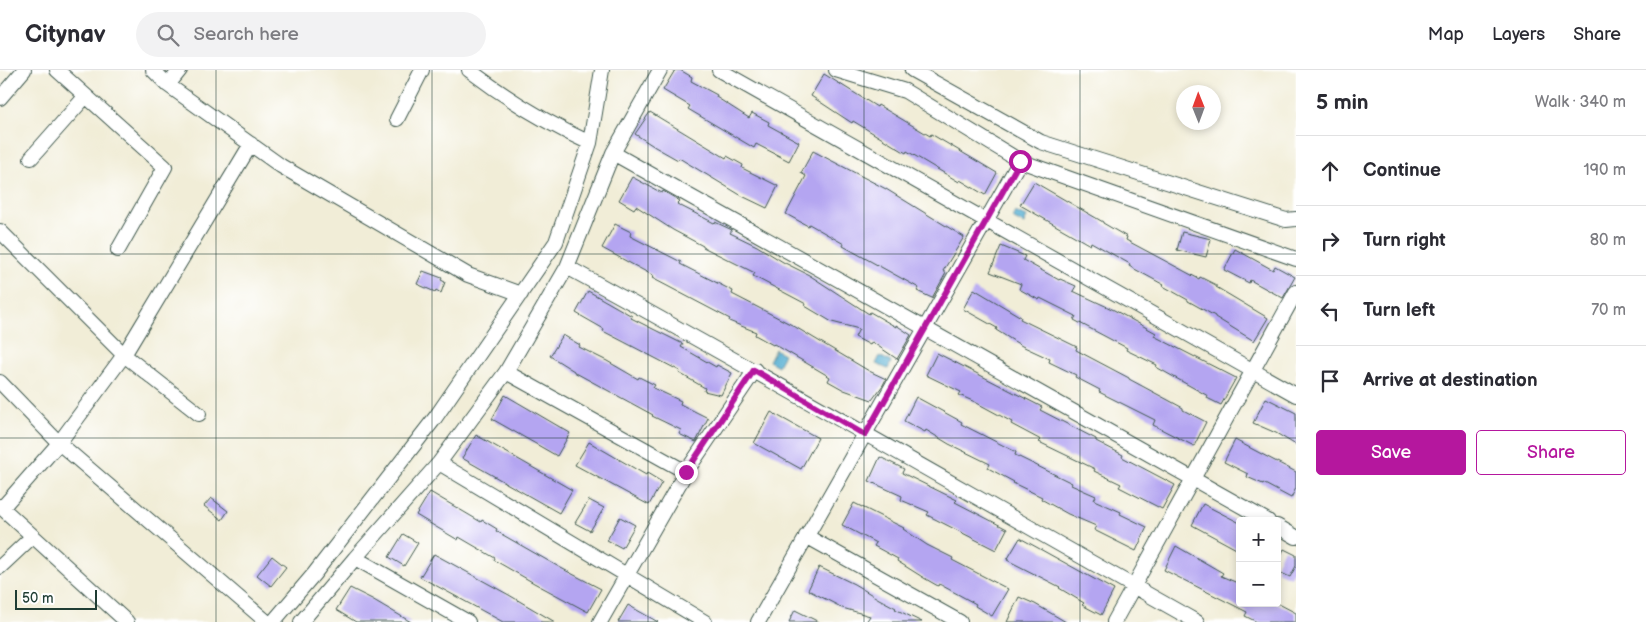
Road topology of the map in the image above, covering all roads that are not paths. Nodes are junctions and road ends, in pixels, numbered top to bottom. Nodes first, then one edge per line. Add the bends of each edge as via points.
1 (24, 70) edge
2 (57, 70) edge
3 (153, 70) edge
4 (180, 70) edge
5 (422, 70) edge
6 (469, 70) edge
7 (602, 70) edge
8 (660, 70) edge
9 (719, 70) edge
10 (836, 70) edge
11 (912, 70) edge
12 (168, 85) junction
13 (85, 97) junction
14 (0, 98) edge
15 (397, 120) dead end
16 (590, 143) junction
17 (251, 144) junction
18 (613, 153) junction
19 (31, 158) dead end
20 (1020, 161) junction
21 (1296, 218) edge
22 (986, 221) junction
23 (0, 231) edge
24 (118, 250) dead end
25 (1296, 259) edge
26 (567, 267) junction
27 (1296, 292) edge
28 (521, 294) junction
29 (925, 328) junction
30 (124, 355) junction
31 (754, 370) junction
32 (1253, 371) junction
33 (506, 372) junction
34 (0, 382) edge
35 (1296, 395) edge
36 (199, 414) dead end
37 (865, 435) junction
38 (59, 443) junction
39 (439, 463) junction
40 (686, 472) junction
41 (1193, 479) junction
42 (1, 507) edge
43 (1261, 517) edge
44 (1281, 528) edge
45 (33, 536) junction
46 (806, 536) junction
47 (1296, 537) edge
48 (355, 558) junction
49 (0, 567) edge
50 (626, 575) junction
51 (1134, 586) junction
52 (127, 622) edge
53 (268, 622) edge
54 (273, 622) edge
55 (301, 622) edge
56 (468, 622) edge
57 (600, 622) edge
58 (705, 622) edge
59 (758, 622) edge
60 (960, 622) edge
61 (1114, 622) edge
62 (1197, 622) edge

1 - 14 street
2 - 13 street
3 - 12 street
4 - 12 street
5 - 15 street
6 - 16 street via 550,123
7 - 16 street
8 - 18 street
9 - 22 street
10 - 20 street via 905,91
11 - 21 street via 1041,142 1286,220
12 - 17 street
13 - 19 street
13 - 24 street via 165,167
16 - 28 street via 556,242
17 - 28 street via 281,166 468,275
17 - 30 street
18 - 26 street
18 - 29 street
20 - 22 street
20 - 25 street
22 - 29 street
22 - 32 street
23 - 30 street
26 - 31 street
26 - 33 street
27 - 32 street
28 - 54 street via 435,418
29 - 37 street
29 - 41 street
30 - 36 street
30 - 38 street
31 - 37 street
31 - 40 street
32 - 35 street
32 - 41 street
33 - 39 street
33 - 40 street
34 - 38 street
37 - 46 street
37 - 51 street
38 - 42 street
38 - 53 street
39 - 48 street
39 - 50 street
40 - 50 street
41 - 43 street
41 - 51 street
42 - 45 street
44 - 47 street
45 - 49 street
45 - 52 street
46 - 59 street
46 - 60 street
48 - 55 street
48 - 56 street
50 - 57 street
50 - 58 street
51 - 61 street
51 - 62 street

